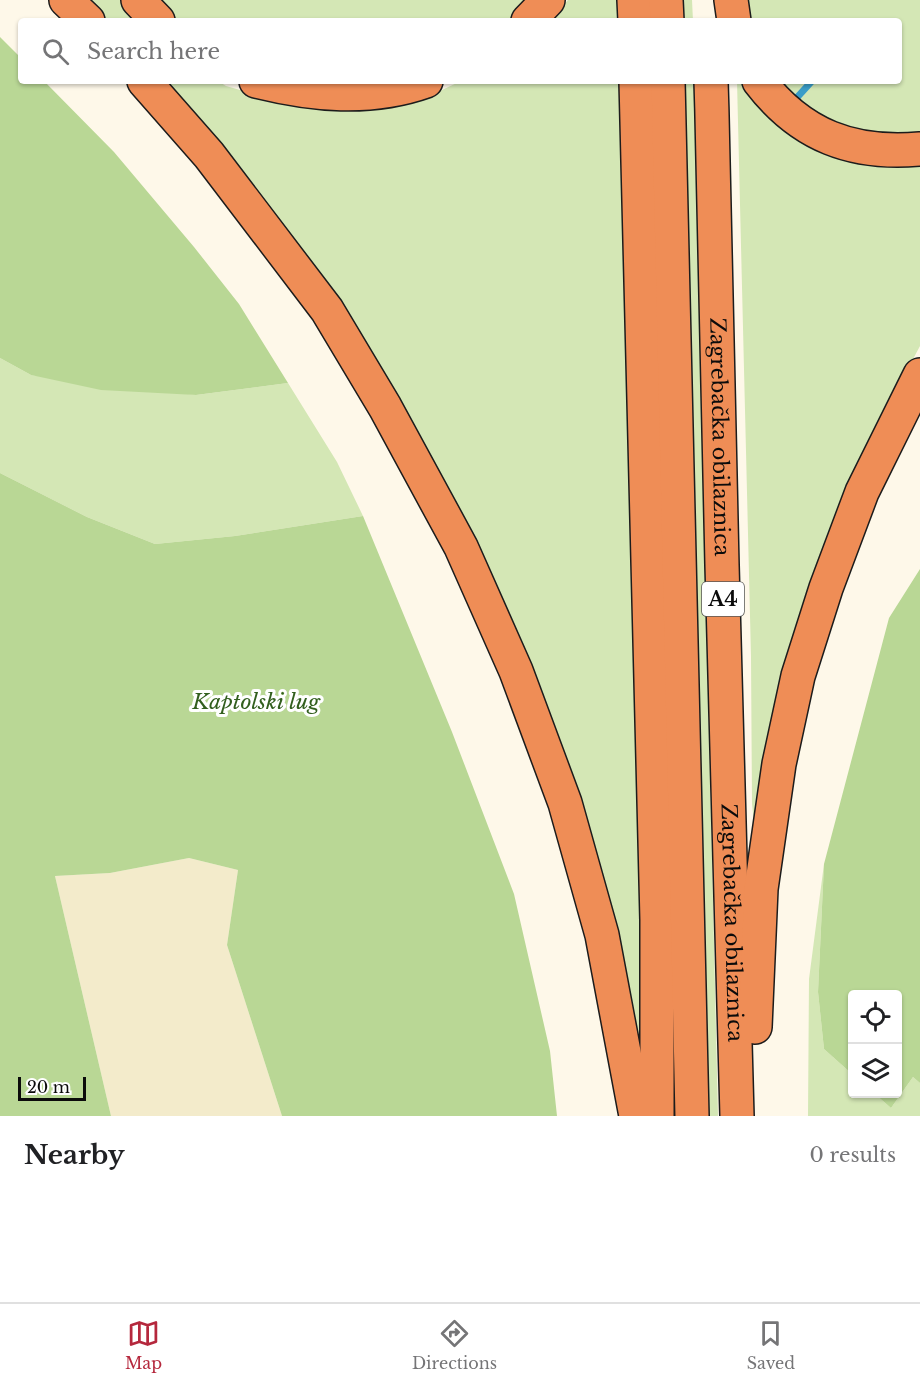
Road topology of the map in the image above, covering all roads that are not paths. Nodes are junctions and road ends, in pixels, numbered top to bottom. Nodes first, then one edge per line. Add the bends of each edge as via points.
1 (66, 0) edge
2 (138, 0) edge
3 (548, 0) edge
4 (634, 0) edge
5 (666, 0) edge
6 (709, 0) edge
7 (731, 0) edge
8 (85, 18) edge
9 (155, 18) edge
10 (531, 18) edge
11 (635, 18) edge
12 (667, 18) edge
13 (710, 18) edge
14 (734, 18) edge
15 (147, 84) edge
16 (268, 84) edge
17 (415, 84) edge
18 (636, 84) edge
19 (668, 84) edge
20 (711, 84) edge
21 (761, 84) edge
22 (920, 149) edge
23 (920, 375) edge
24 (636, 1116) edge
25 (657, 1116) edge
26 (692, 1116) edge
27 (737, 1116) edge
28 (756, 1116) edge

1 - 8 highway
2 - 9 highway
3 - 10 highway
4 - 11 highway
5 - 12 highway
6 - 13 highway
7 - 14 highway
15 - 24 highway via 209,155 327,310 461,547 516,671 565,803 602,935
16 - 17 highway via 348,95
18 - 25 highway via 657,920
19 - 26 highway, Zagrebačka obilaznica / A4
20 - 27 highway, Zagrebačka obilaznica / A4
21 - 22 highway via 784,109 827,137 861,148
23 - 28 highway via 862,492 798,676 779,764 761,889

